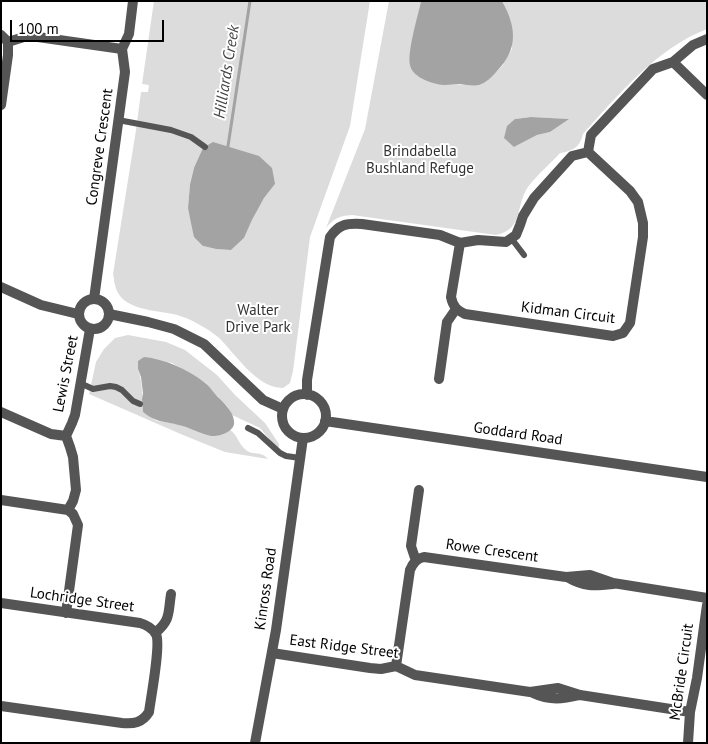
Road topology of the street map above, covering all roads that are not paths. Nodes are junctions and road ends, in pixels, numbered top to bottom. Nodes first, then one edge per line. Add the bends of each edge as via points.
1 (133, 1) edge
2 (5, 38) edge
3 (707, 39) edge
4 (122, 49) junction
5 (673, 62) junction
6 (707, 95) edge
7 (1, 105) edge
8 (118, 120) junction
9 (205, 147) dead end
10 (588, 152) junction
11 (511, 238) junction
12 (460, 243) junction
13 (524, 255) dead end
14 (1, 287) edge
15 (94, 299) junction
16 (456, 309) junction
17 (78, 314) junction
18 (109, 314) junction
19 (90, 329) junction
20 (439, 379) dead end
21 (80, 383) junction
22 (307, 395) junction
23 (140, 404) dead end
24 (283, 409) junction
25 (1, 412) edge
26 (325, 421) junction
27 (248, 428) dead end
28 (66, 436) junction
29 (303, 438) junction
30 (300, 458) junction
31 (707, 477) edge
32 (419, 490) dead end
33 (1, 500) edge
34 (68, 510) junction
35 (416, 561) junction
36 (171, 594) dead end
37 (707, 598) edge
38 (1, 603) edge
39 (707, 605) edge
40 (66, 613) junction
41 (155, 633) junction
42 (272, 653) junction
43 (396, 666) junction
44 (1, 706) edge
45 (690, 712) junction
46 (255, 743) edge
47 (688, 743) edge

1 - 4 street, Congreve Crescent via 130,34
2 - 4 street via 31,36
2 - 7 street via 8,56
3 - 5 street
4 - 8 street, Congreve Crescent via 125,72
5 - 6 street
5 - 10 street via 652,69 591,135
8 - 9 lane via 172,130
8 - 15 street, Congreve Crescent
10 - 11 street via 572,156 534,198
10 - 16 street, Kidman Circuit via 638,202 643,237 630,324 623,333 613,336 465,314
11 - 12 street via 506,242 478,240
11 - 13 lane
12 - 16 street via 451,297
12 - 22 street via 440,235 352,223 338,227 330,237
14 - 17 street via 42,305
15 - 17 street via 82,304
15 - 18 street via 104,302
16 - 20 street via 448,322
17 - 19 street via 80,323
18 - 19 street via 106,324
18 - 24 street via 174,329 204,344 263,400
19 - 21 street, Lewis Street
21 - 23 lane via 93,389 116,387
21 - 28 street, Lewis Street via 75,415
22 - 24 street via 292,398
22 - 26 street via 324,407
24 - 29 street via 285,428 290,434
25 - 28 street via 50,434
26 - 29 street via 315,436
26 - 31 street, Goddard Road
27 - 30 lane via 280,453
28 - 34 street, Lewis Street via 73,457 76,490
29 - 30 street, Kinross Road
30 - 42 street, Kinross Road
32 - 35 street via 411,546
33 - 34 street
34 - 40 street via 78,525
35 - 37 street, Rowe Crescent via 428,556 566,577 590,575 613,584
35 - 43 street via 410,570
36 - 41 street via 167,620
38 - 40 street, Lochridge Street
39 - 45 street, McBride Circuit
40 - 41 street, Lochridge Street via 140,623
41 - 44 street via 158,645 149,712 141,722 132,724
42 - 43 street, East Ridge Street via 370,668
42 - 46 street, Kinross Road
43 - 45 street, East Ridge Street via 415,675 530,692 558,688 580,695
45 - 47 street, McBride Circuit

